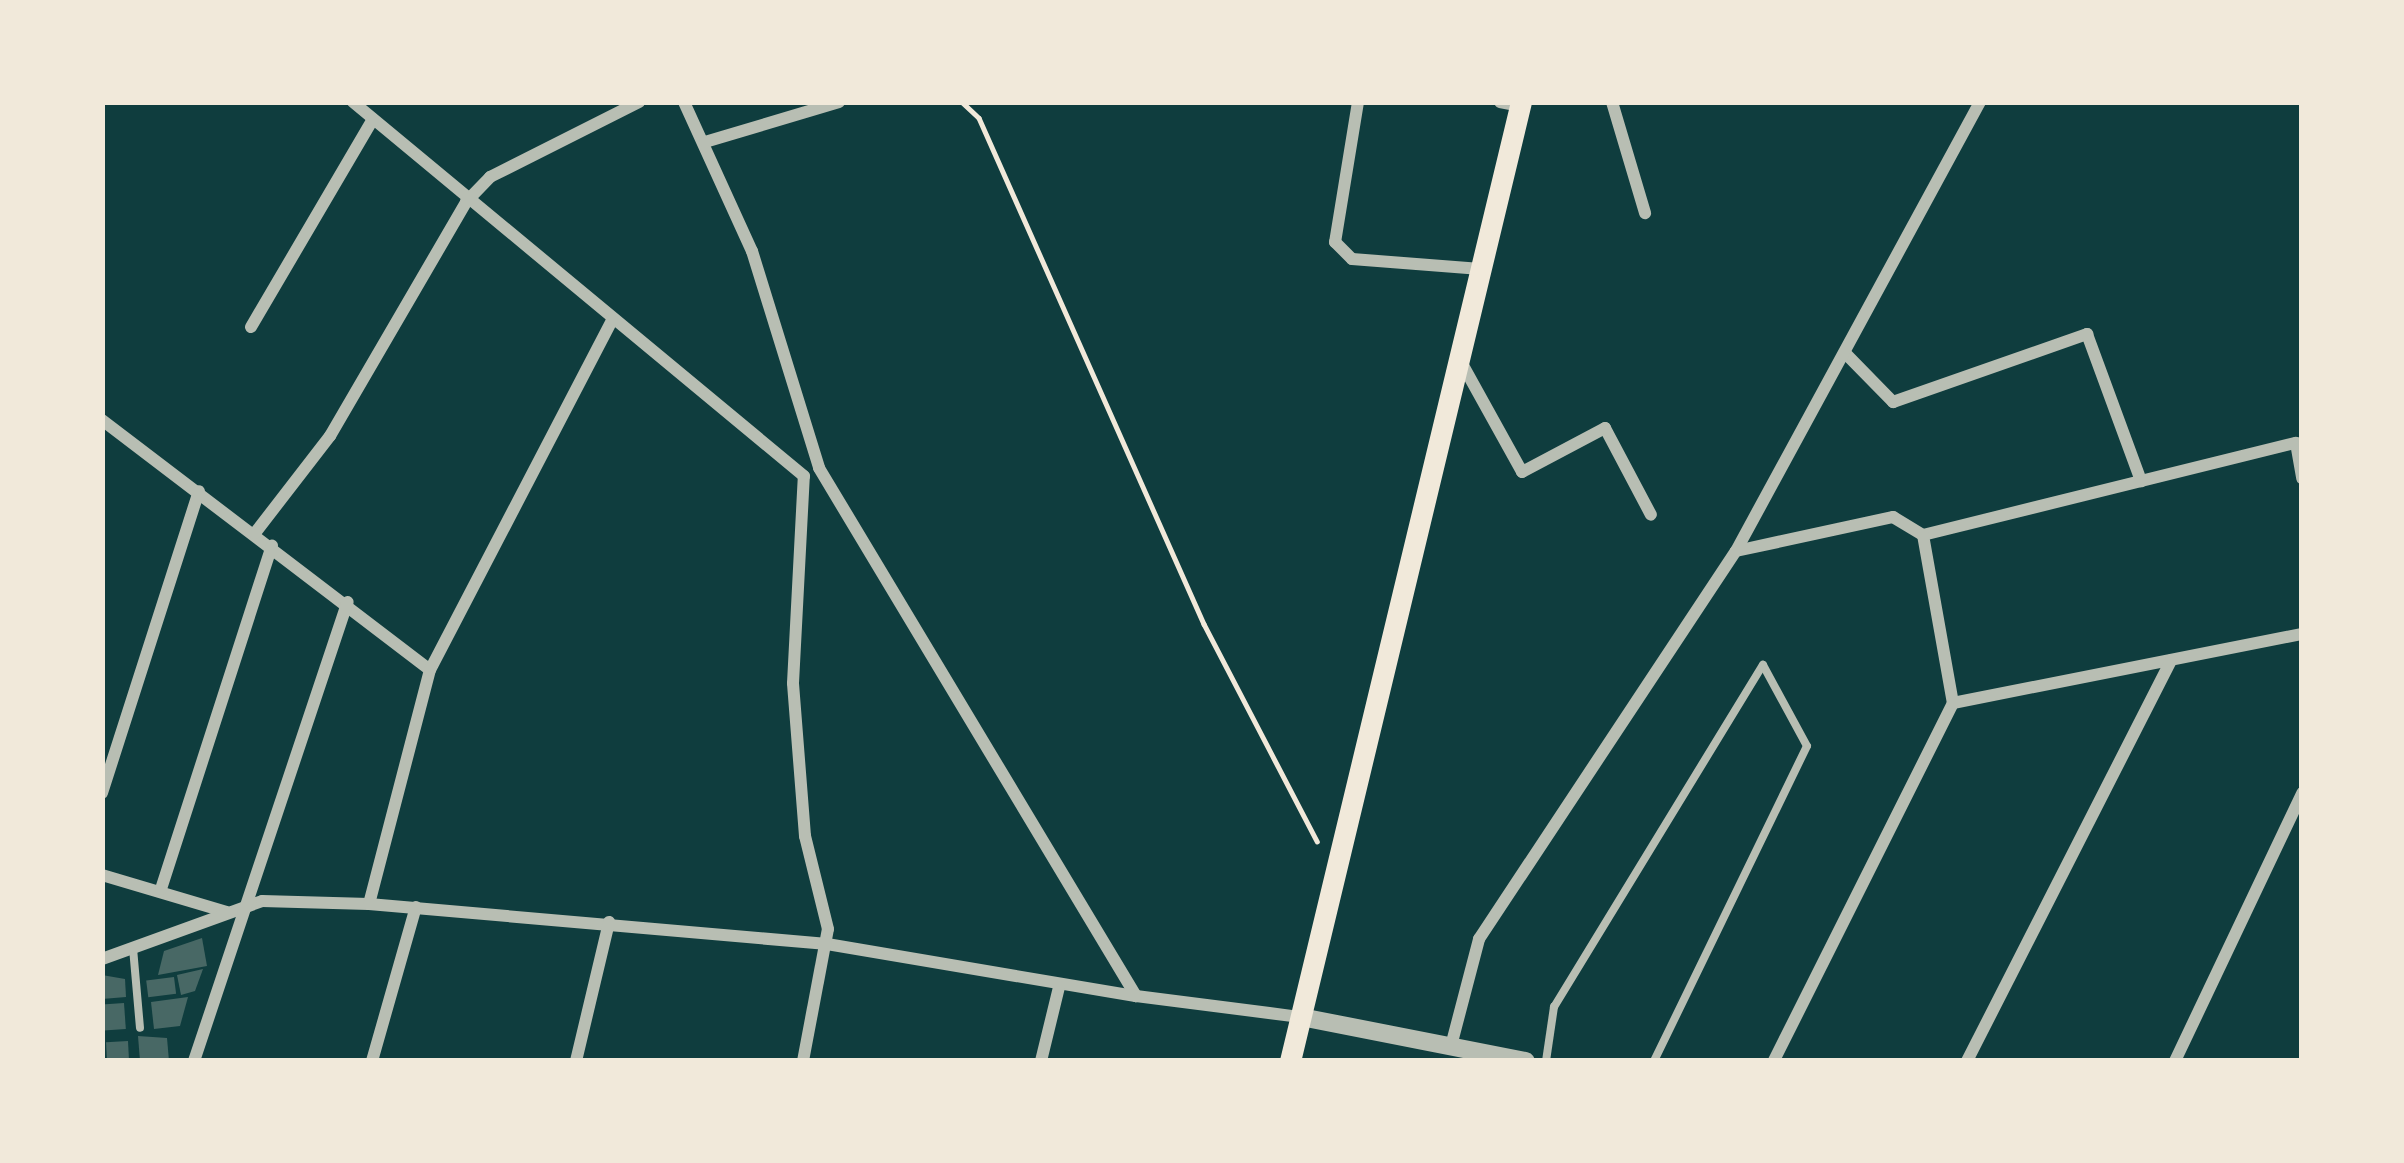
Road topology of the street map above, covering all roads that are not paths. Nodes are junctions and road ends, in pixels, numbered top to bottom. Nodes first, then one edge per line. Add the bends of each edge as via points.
1 (353, 102) edge
2 (639, 102) edge
3 (684, 102) edge
4 (839, 102) edge
5 (1358, 102) edge
6 (1612, 102) edge
7 (1980, 102) edge
8 (1991, 102) edge
9 (1514, 103) edge
10 (1976, 118) junction
11 (373, 119) junction
12 (705, 142) junction
13 (466, 202) junction
14 (1645, 213) dead end
15 (1480, 269) junction
16 (611, 320) junction
17 (251, 327) dead end
18 (1847, 356) junction
19 (1460, 359) junction
20 (102, 420) edge
21 (819, 468) junction
22 (805, 476) junction
23 (2302, 478) edge
24 (2140, 481) junction
25 (199, 491) junction
26 (1651, 515) dead end
27 (255, 533) junction
28 (1923, 535) junction
29 (272, 546) junction
30 (1736, 551) junction
31 (348, 602) junction
32 (2302, 634) edge
33 (2171, 660) junction
34 (430, 670) junction
35 (1953, 703) junction
36 (102, 793) edge
37 (2302, 793) edge
38 (2286, 826) junction
39 (2302, 834) edge
40 (102, 875) edge
41 (161, 889) junction
42 (251, 904) junction
43 (370, 904) junction
44 (416, 907) junction
45 (227, 912) junction
46 (609, 922) junction
47 (827, 944) junction
48 (134, 948) junction
49 (102, 959) edge
50 (1059, 987) junction
51 (1136, 996) junction
52 (1301, 1017) junction
53 (140, 1028) dead end
54 (1455, 1051) edge
55 (194, 1061) edge
56 (372, 1061) edge
57 (576, 1061) edge
58 (803, 1061) edge
59 (1041, 1061) edge
60 (1290, 1061) edge
61 (1526, 1061) edge
62 (1546, 1061) edge
63 (1654, 1061) edge
64 (1774, 1061) edge
65 (1967, 1061) edge
66 (2175, 1061) edge

1 - 11 street
2 - 13 street via 490,177
3 - 12 street
4 - 12 street
5 - 15 street via 1335,242 1352,260
6 - 14 street
7 - 10 street
8 - 10 street
9 - 15 main road
10 - 18 street
11 - 13 street
11 - 17 street
12 - 21 street via 752,251
13 - 16 street
13 - 27 street via 330,436
15 - 19 main road
16 - 22 street
16 - 34 street
18 - 24 street via 1894,402 2087,334
18 - 30 street
19 - 26 street via 1522,472 1605,428
19 - 52 main road
20 - 25 street
21 - 22 street
21 - 51 street
22 - 47 street via 793,683
23 - 24 street via 2296,443
24 - 28 street
25 - 27 street
25 - 36 street
27 - 29 street
28 - 30 street via 1893,517
28 - 35 street
29 - 31 street
29 - 41 street
30 - 54 street via 1479,939
31 - 34 street
31 - 42 street
32 - 33 street
33 - 35 street
33 - 65 street
34 - 43 street
35 - 64 street
37 - 38 street
38 - 39 street
38 - 66 street
40 - 41 street
41 - 45 street
42 - 43 street
42 - 45 street
42 - 55 street
43 - 44 street
44 - 46 street
44 - 56 street
45 - 48 street
46 - 47 street
46 - 57 street
47 - 50 street
47 - 58 street
48 - 49 street
48 - 53 lane
50 - 51 street
50 - 59 street
51 - 52 street
52 - 54 street
52 - 60 main road
54 - 61 street
62 - 63 lane via 1554,1007 1763,664 1808,746

